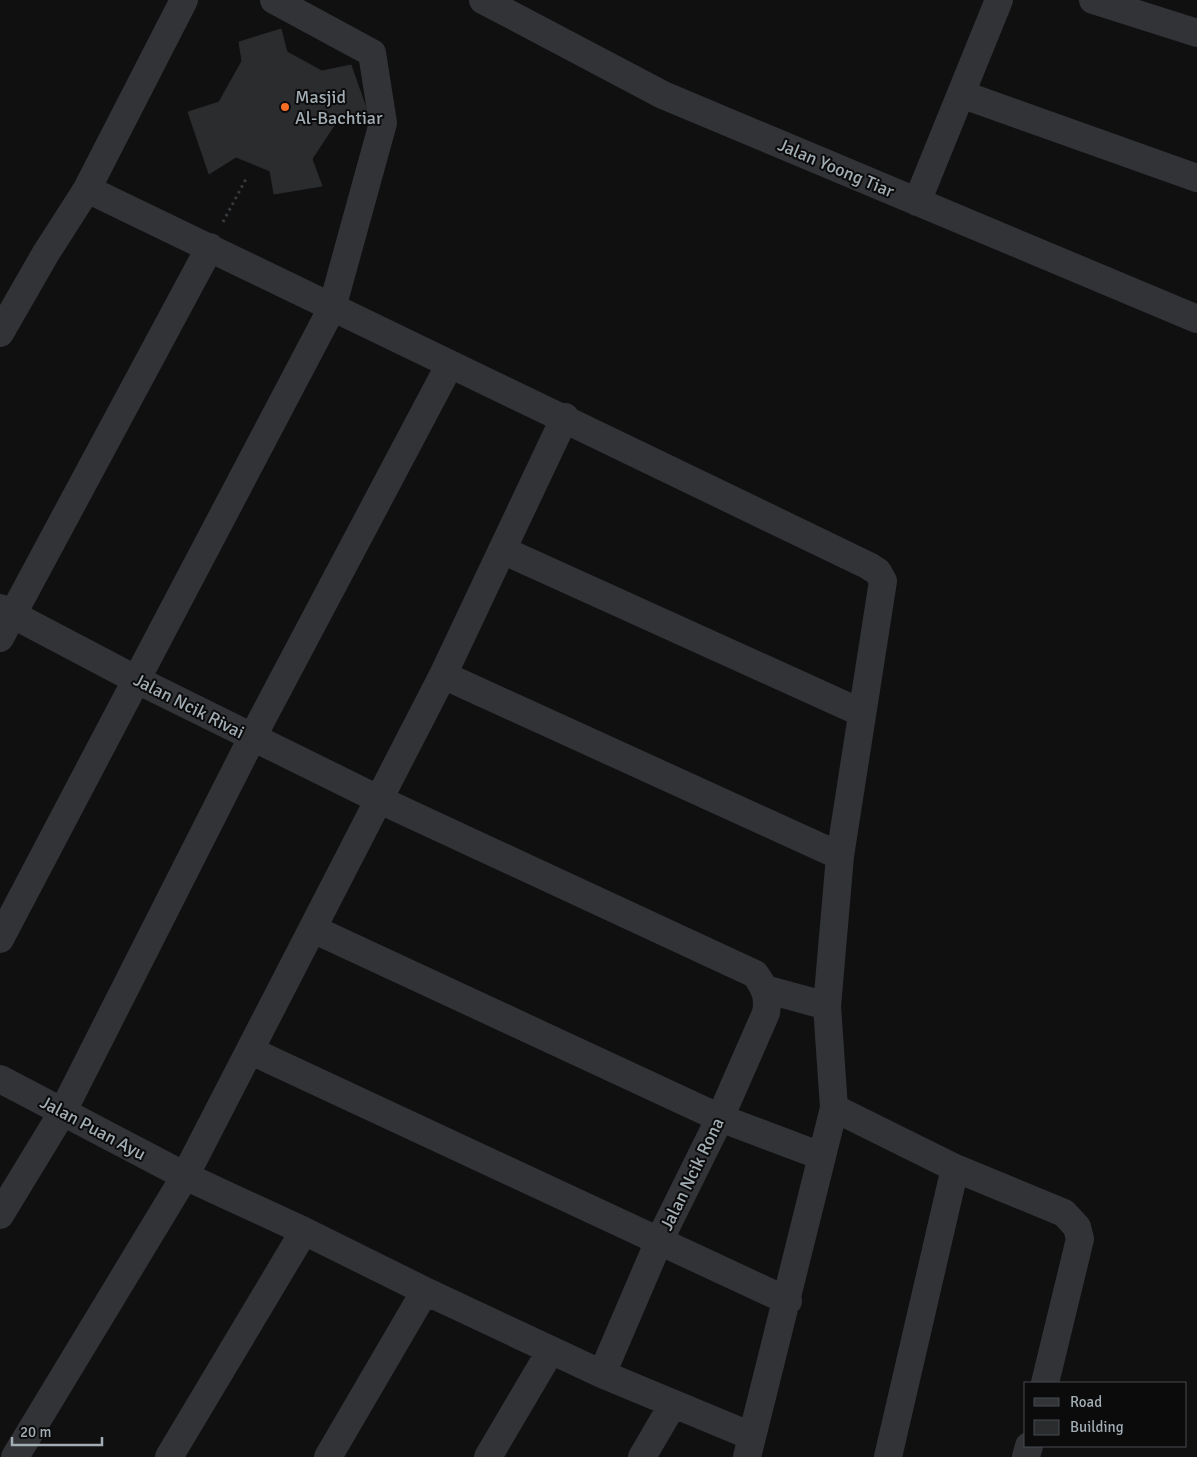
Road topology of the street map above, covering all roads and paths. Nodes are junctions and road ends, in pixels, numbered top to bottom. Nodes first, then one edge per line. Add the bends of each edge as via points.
1 (184, 0) edge
2 (274, 0) edge
3 (483, 0) edge
4 (999, 0) edge
5 (1093, 0) edge
6 (1197, 34) edge
7 (961, 94) junction
8 (247, 177) dead end
9 (1197, 178) edge
10 (87, 189) junction
11 (917, 202) junction
12 (210, 247) junction
13 (332, 308) junction
14 (1197, 320) edge
15 (0, 333) edge
16 (450, 364) junction
17 (565, 417) junction
18 (502, 550) junction
19 (6, 611) edge
20 (0, 638) edge
21 (443, 675) junction
22 (135, 679) junction
23 (862, 713) junction
24 (252, 738) junction
25 (380, 800) junction
26 (840, 856) junction
27 (314, 929) junction
28 (0, 939) edge
29 (760, 982) junction
30 (826, 1006) junction
31 (251, 1051) junction
32 (0, 1079) edge
33 (834, 1108) junction
34 (62, 1113) junction
35 (720, 1118) junction
36 (821, 1156) junction
37 (955, 1168) junction
38 (186, 1176) junction
39 (0, 1216) edge
40 (304, 1231) junction
41 (659, 1241) junction
42 (425, 1291) junction
43 (788, 1301) junction
44 (551, 1350) junction
45 (602, 1374) junction
46 (1044, 1382) edge
47 (673, 1404) junction
48 (749, 1447) edge
49 (15, 1457) edge
50 (169, 1457) edge
51 (328, 1457) edge
52 (488, 1457) edge
53 (642, 1457) edge
54 (888, 1457) edge

1 - 10 street
2 - 13 street via 372,53 383,123
3 - 11 street, Jalan Yoong Tiar via 663,95
4 - 7 street
5 - 6 street
7 - 9 street
7 - 11 street
8 - 12 path
10 - 12 street
10 - 15 street
11 - 14 street, Jalan Yoong Tiar
12 - 13 street
12 - 19 street
13 - 16 street
13 - 22 street
16 - 17 street
16 - 24 street
17 - 18 street
17 - 23 street via 878,572 883,581
18 - 21 street
18 - 23 street
19 - 20 street
19 - 22 street, Jalan Ncik Rivai
21 - 25 street
21 - 26 street
22 - 24 street, Jalan Ncik Rivai
22 - 28 street
23 - 26 street
24 - 25 street, Jalan Ncik Rivai
24 - 34 street
25 - 27 street
25 - 29 street, Jalan Ncik Rivai
26 - 30 street
27 - 31 street
27 - 35 street
29 - 30 street, Jalan Ncik Rivai
29 - 35 street, Jalan Ncik Rona via 768,1000 766,1013
30 - 33 street
31 - 38 street
31 - 41 street
32 - 34 street, Jalan Puan Ayu
33 - 36 street
33 - 37 street
34 - 38 street, Jalan Puan Ayu
34 - 39 street
35 - 36 street
35 - 41 street, Jalan Ncik Rona
36 - 43 street
37 - 46 street via 1064,1213 1077,1227 1080,1239
37 - 54 street
38 - 40 street, Jalan Puan Ayu
38 - 49 street
40 - 42 street, Jalan Puan Ayu
40 - 50 street
41 - 43 street
41 - 45 street, Jalan Ncik Rona
42 - 44 street, Jalan Puan Ayu
42 - 51 street
43 - 48 street
44 - 45 street, Jalan Puan Ayu
44 - 52 street
45 - 47 street, Jalan Puan Ayu
47 - 48 street, Jalan Puan Ayu
47 - 53 street

